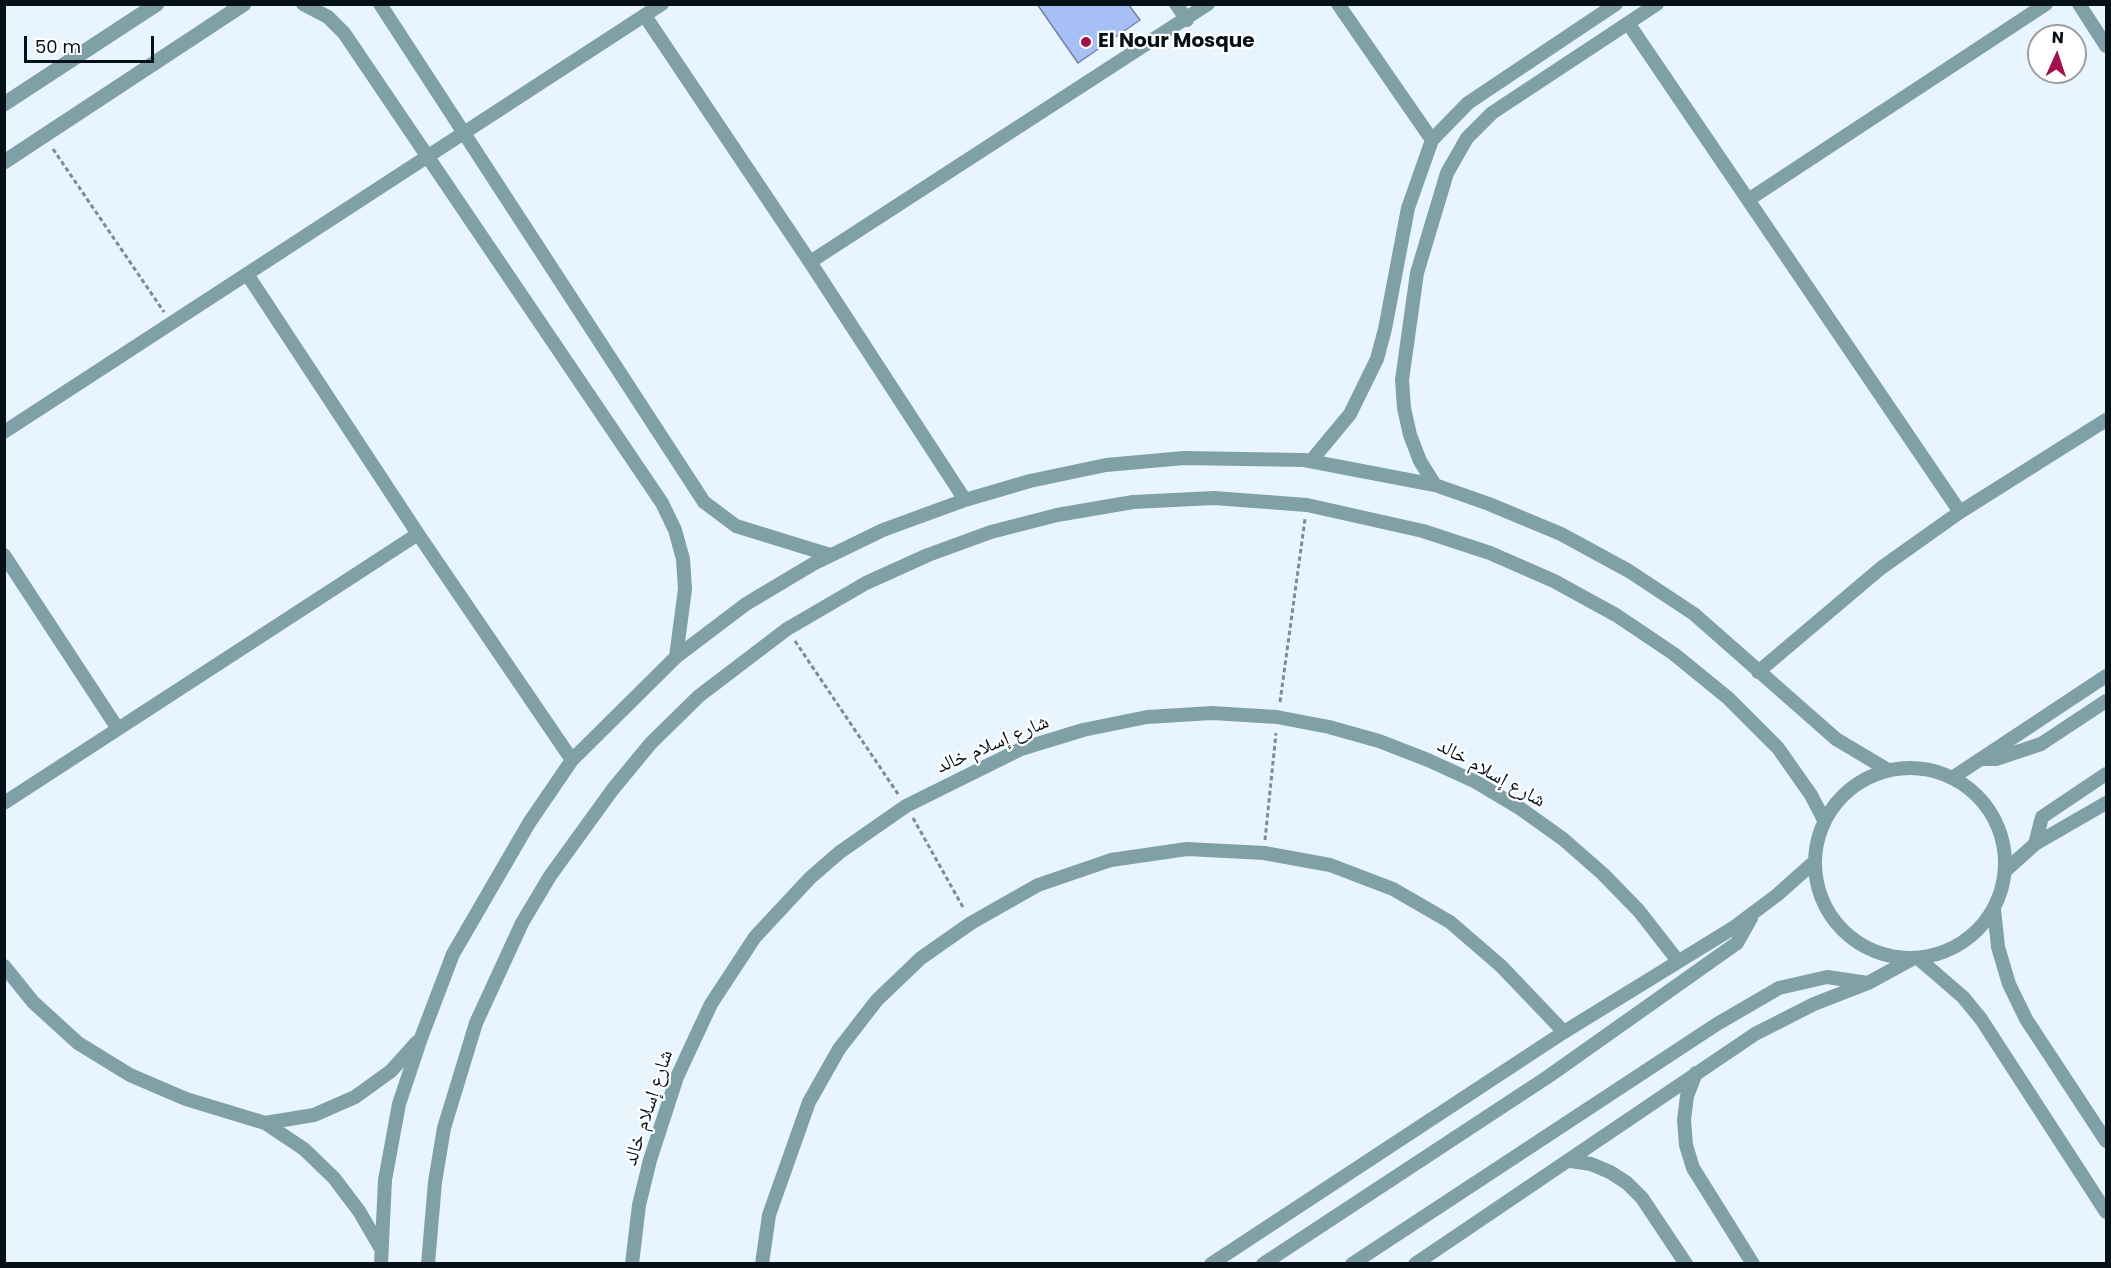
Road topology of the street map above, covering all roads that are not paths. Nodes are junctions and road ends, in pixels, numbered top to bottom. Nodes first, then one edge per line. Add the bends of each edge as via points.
1 (157, 4) edge
2 (244, 4) edge
3 (303, 4) edge
4 (380, 4) edge
5 (662, 4) edge
6 (1176, 4) edge
7 (1208, 4) edge
8 (1338, 4) edge
9 (1616, 4) edge
10 (1658, 4) edge
11 (2046, 4) edge
12 (2079, 4) edge
13 (645, 16) junction
14 (1187, 20) junction
15 (1628, 23) junction
16 (2106, 46) edge
17 (4, 104) edge
18 (463, 134) junction
19 (1432, 140) junction
20 (429, 156) junction
21 (4, 162) edge
22 (1748, 200) junction
23 (810, 262) junction
24 (247, 274) junction
25 (2106, 420) edge
26 (4, 432) edge
27 (1311, 461) junction
28 (1435, 485) junction
29 (965, 500) junction
30 (1960, 512) junction
31 (418, 534) junction
32 (4, 555) edge
33 (830, 555) junction
34 (676, 657) junction
35 (1758, 672) junction
36 (2106, 676) edge
37 (2106, 701) edge
38 (118, 729) junction
39 (1981, 759) junction
40 (572, 760) junction
41 (1888, 770) junction
42 (2106, 774) edge
43 (1952, 778) junction
44 (4, 803) edge
45 (2106, 803) edge
46 (1824, 820) junction
47 (2035, 844) junction
48 (1813, 863) junction
49 (2006, 871) junction
50 (1994, 909) junction
51 (1755, 910) junction
52 (1915, 959) junction
53 (1678, 961) junction
54 (4, 966) edge
55 (1868, 983) junction
56 (1564, 1032) junction
57 (421, 1038) junction
58 (1696, 1072) junction
59 (265, 1123) junction
60 (2106, 1140) edge
61 (1570, 1161) junction
62 (2106, 1212) edge
63 (380, 1247) junction
64 (381, 1263) edge
65 (428, 1263) edge
66 (632, 1263) edge
67 (762, 1263) edge
68 (1211, 1263) edge
69 (1263, 1263) edge
70 (1352, 1263) edge
71 (1415, 1263) edge
72 (1686, 1263) edge
73 (1753, 1263) edge

1 - 17 street
2 - 21 street
3 - 20 street via 328,16 344,33
4 - 18 street
5 - 13 street
6 - 14 street
7 - 14 street
8 - 19 street
9 - 19 street via 1476,97
10 - 15 street
11 - 22 street
12 - 16 street
13 - 18 street
13 - 23 street
14 - 23 street
15 - 22 street
15 - 28 street via 1492,113 1467,138 1447,173 1417,273 1402,380 1410,435
18 - 20 street
18 - 33 street via 704,502 736,526
19 - 27 street via 1408,208 1377,358 1350,414
20 - 24 street
20 - 34 street via 662,504 675,530 685,589
22 - 30 street
23 - 29 street
24 - 26 street
24 - 31 street
25 - 30 street
27 - 28 street
27 - 29 street via 1184,458 1106,465
28 - 35 street via 1561,534 1629,571 1694,614
29 - 33 street via 883,530
30 - 35 street via 1881,568
31 - 38 street
31 - 40 street
32 - 38 street
33 - 34 street via 746,604
34 - 40 street
35 - 41 street via 1836,739
36 - 39 street
37 - 39 street via 2041,744 1996,759
38 - 44 street
39 - 43 street
40 - 57 street via 529,823 453,954
41 - 43 street via 1932,770
41 - 46 street via 1850,788
42 - 47 street via 2042,817
43 - 49 street via 1987,807 2005,848
45 - 47 street
46 - 48 street
46 - 65 street via 1796,770 1778,748 1737,706 1674,654 1616,615 1554,581 1490,553 1423,531 1307,505 1214,498 1133,502 1057,515 992,532 866,583 787,629 699,696 651,743 581,831 550,876 496,972 458,1075 435,1182
47 - 49 street
48 - 51 street
48 - 52 street via 1817,888 1827,912 1842,932 1879,953
49 - 50 street
50 - 52 street via 1970,938 1946,951
50 - 60 street via 1998,947 2009,984 2026,1019
51 - 53 street
51 - 69 street via 1737,943 1549,1076
52 - 55 street
52 - 62 street via 1963,997 1981,1019
53 - 56 street
53 - 66 street, شارع إسلام خالد via 1640,911 1603,874 1521,809 1447,769 1379,741 1278,717 1212,713 1147,717 1083,730 1021,750 906,806 840,852 788,899 755,937 711,1004 676,1077 639,1205
54 - 59 street via 33,1002 78,1043 130,1075 186,1099
55 - 58 street via 1814,1004 1755,1034
55 - 70 street via 1827,977 1779,988 1717,1024
56 - 67 street via 1501,966 1441,917 1393,889 1330,865 1264,853 1187,849 1111,860 1038,885 972,923 921,958 877,1000 839,1049 809,1102 770,1215
56 - 68 street
57 - 59 street via 391,1071 355,1097 314,1115
57 - 63 street via 397,1114 385,1180
58 - 61 street
58 - 73 street via 1684,1120 1686,1145 1693,1168
59 - 63 street via 304,1149 334,1178 360,1211
61 - 71 street
61 - 72 street via 1601,1168 1628,1183
63 - 64 street

